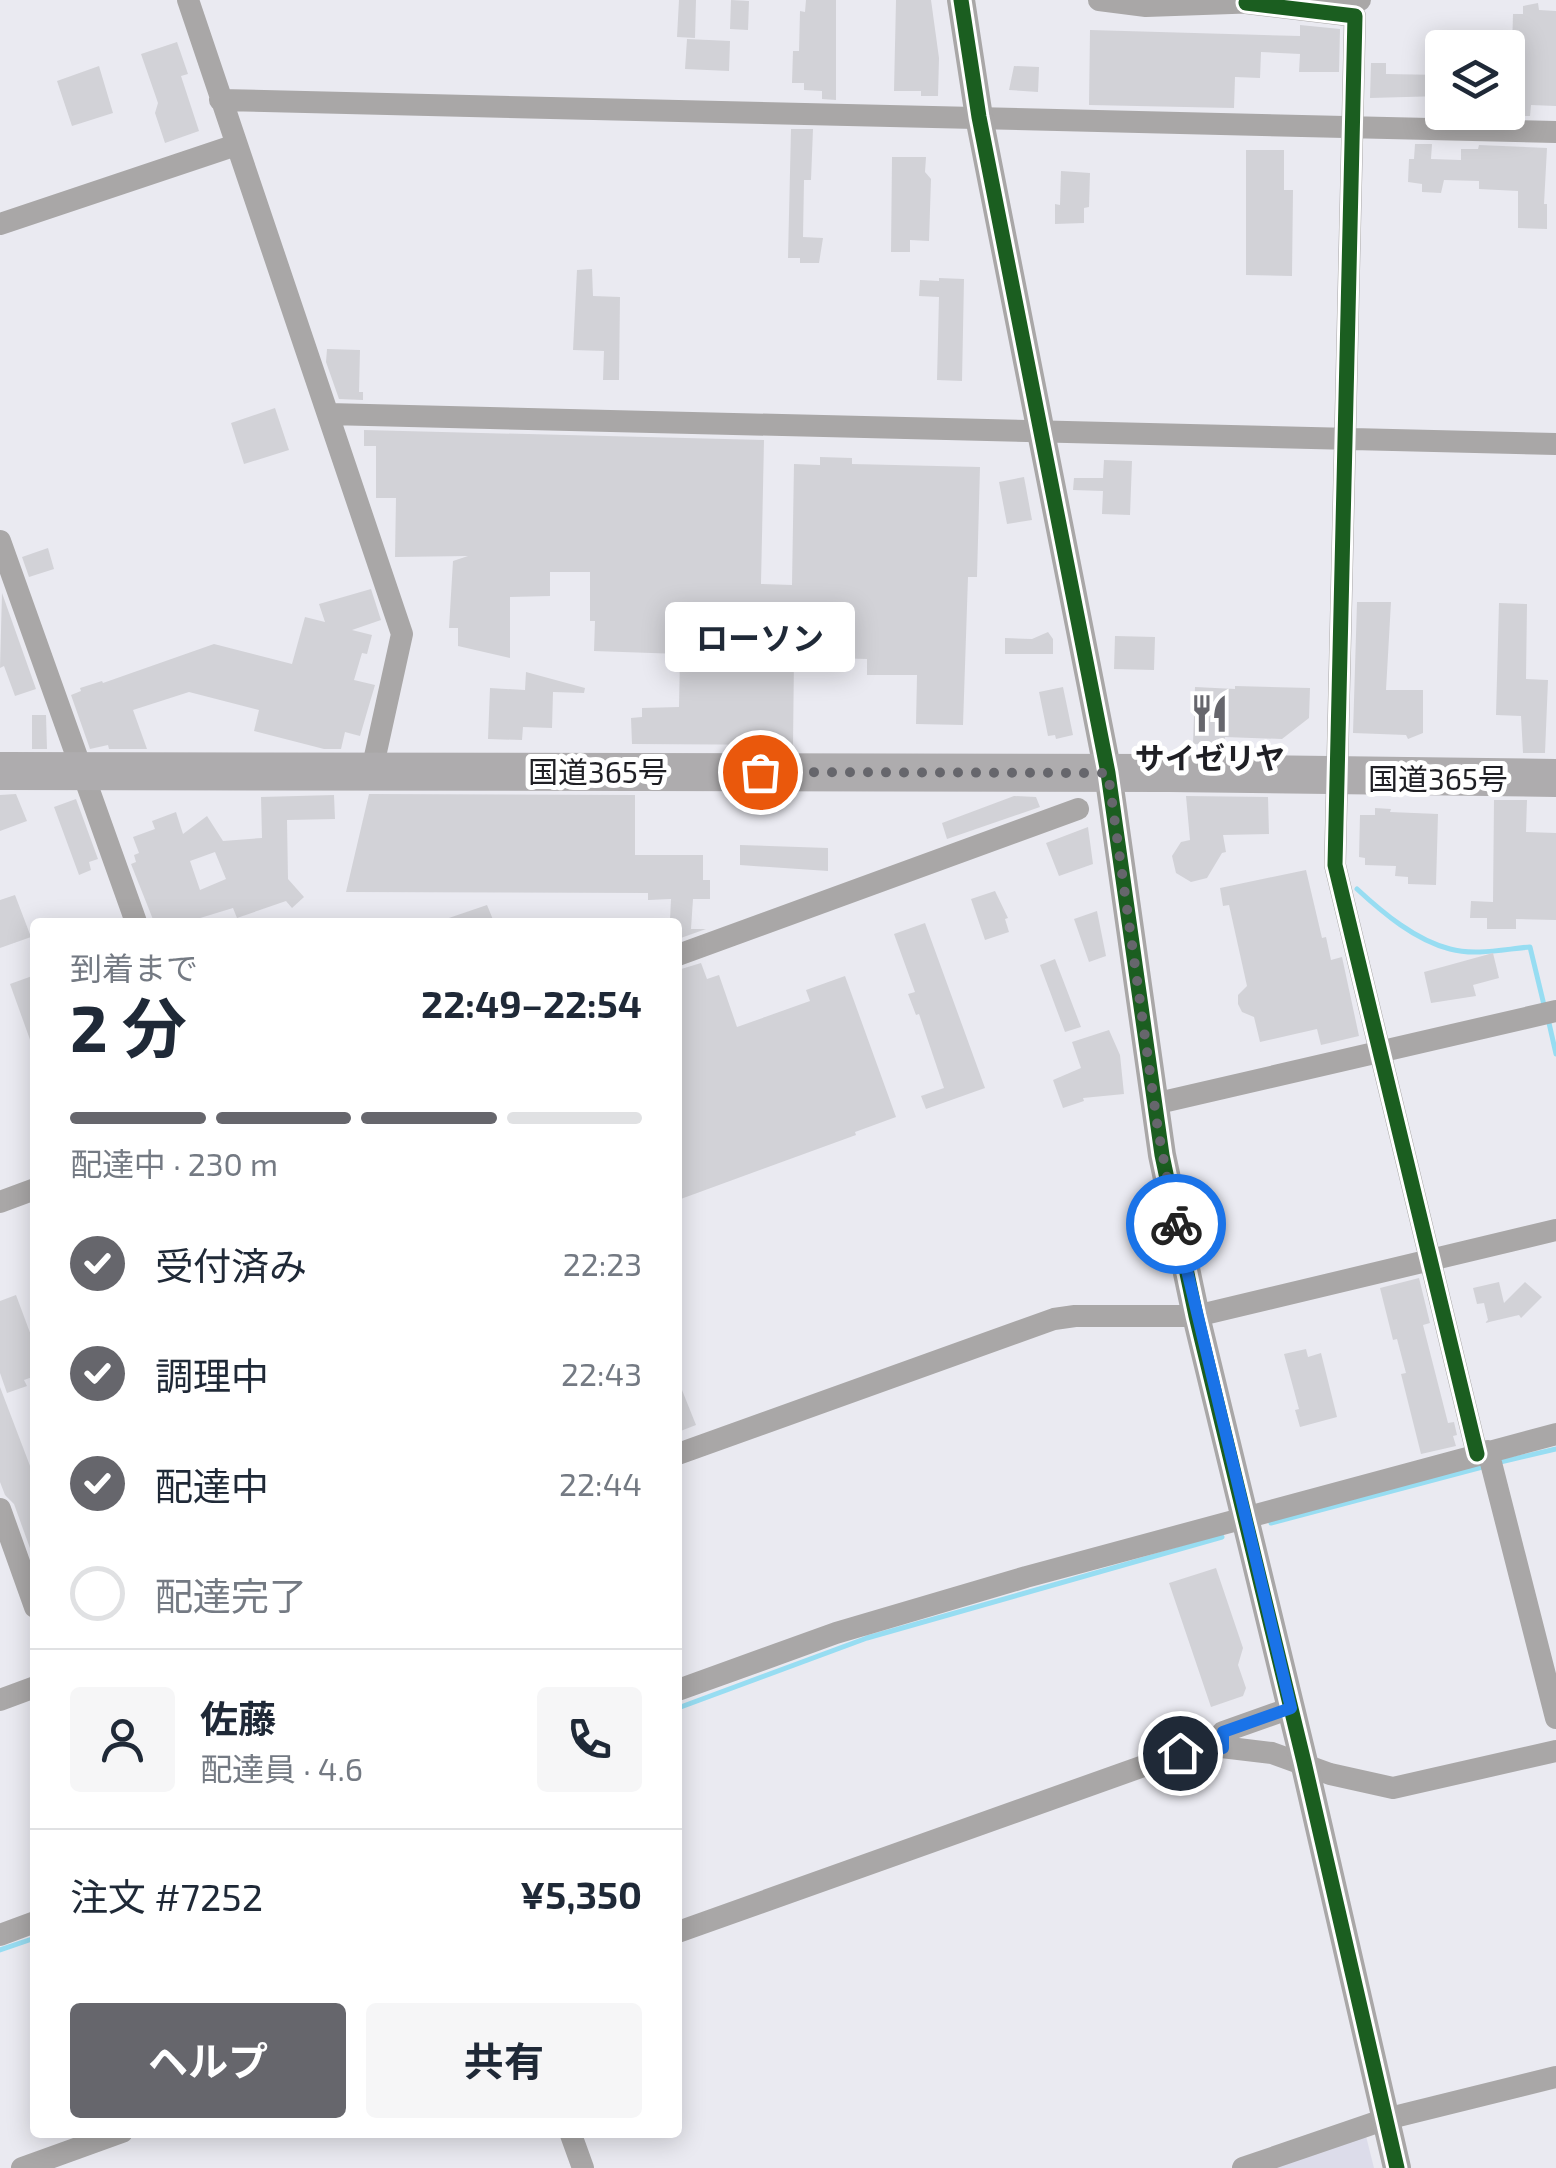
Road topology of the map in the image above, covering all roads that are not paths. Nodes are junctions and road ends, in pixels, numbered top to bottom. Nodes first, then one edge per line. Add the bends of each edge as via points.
1 (188, 0) edge
2 (960, 0) edge
3 (1098, 0) edge
4 (1360, 0) edge
5 (1246, 3) junction
6 (220, 100) junction
7 (979, 117) junction
8 (1351, 128) junction
9 (1556, 132) edge
10 (236, 146) junction
11 (0, 224) edge
12 (328, 414) junction
13 (1040, 433) junction
14 (1346, 438) junction
15 (1556, 444) edge
16 (0, 541) edge
17 (372, 770) junction
18 (0, 771) edge
19 (81, 773) junction
20 (1108, 773) junction
21 (1335, 777) junction
22 (1556, 778) edge
23 (1078, 809) dead end
24 (135, 918) edge
25 (682, 954) edge
26 (1555, 1016) edge
27 (1382, 1054) junction
28 (1154, 1104) junction
29 (30, 1191) edge
30 (0, 1202) edge
31 (1556, 1230) edge
32 (1431, 1259) junction
33 (1196, 1316) junction
34 (1556, 1434) edge
35 (1485, 1452) junction
36 (682, 1453) edge
37 (0, 1509) edge
38 (1244, 1518) junction
39 (30, 1593) edge
40 (30, 1689) edge
41 (682, 1689) edge
42 (0, 1700) edge
43 (1291, 1708) junction
44 (1556, 1718) edge
45 (1223, 1748) junction
46 (1556, 1750) edge
47 (1304, 1762) junction
48 (30, 1924) edge
49 (682, 1931) edge
50 (0, 1934) edge
51 (1556, 2077) edge
52 (1386, 2119) junction
53 (105, 2138) edge
54 (572, 2138) edge
55 (22, 2168) edge
56 (582, 2168) edge
57 (1243, 2168) edge
58 (1397, 2168) edge

1 - 6 street
2 - 7 street
3 - 5 street via 1146,6
4 - 5 street
5 - 8 street via 1354,16
6 - 7 street
6 - 10 street
7 - 8 street
7 - 13 street
8 - 9 street
8 - 14 street
10 - 11 street
10 - 12 street
12 - 13 street
12 - 17 street via 402,634
13 - 14 street
13 - 20 street
14 - 15 street
14 - 21 street
16 - 19 street
17 - 19 highway, 国道365号
17 - 20 highway, 国道365号
18 - 19 highway, 国道365号
19 - 24 street
20 - 21 highway, 国道365号
20 - 28 street
21 - 22 highway, 国道365号
21 - 27 street via 1335,865
23 - 25 street
26 - 27 street
27 - 28 street
27 - 32 street
28 - 33 street
29 - 30 street
31 - 32 street
32 - 33 street
32 - 35 street
33 - 36 street via 1054,1319
33 - 38 street
34 - 35 street
35 - 38 street
35 - 44 street
37 - 39 street
38 - 41 street via 836,1633
38 - 43 street
40 - 42 street
43 - 45 street via 1223,1732
43 - 47 street
45 - 47 street
45 - 49 street via 1180,1753
46 - 47 street via 1393,1788
47 - 52 street
48 - 50 street
51 - 52 street
52 - 57 street
52 - 58 street
53 - 55 street
54 - 56 street

